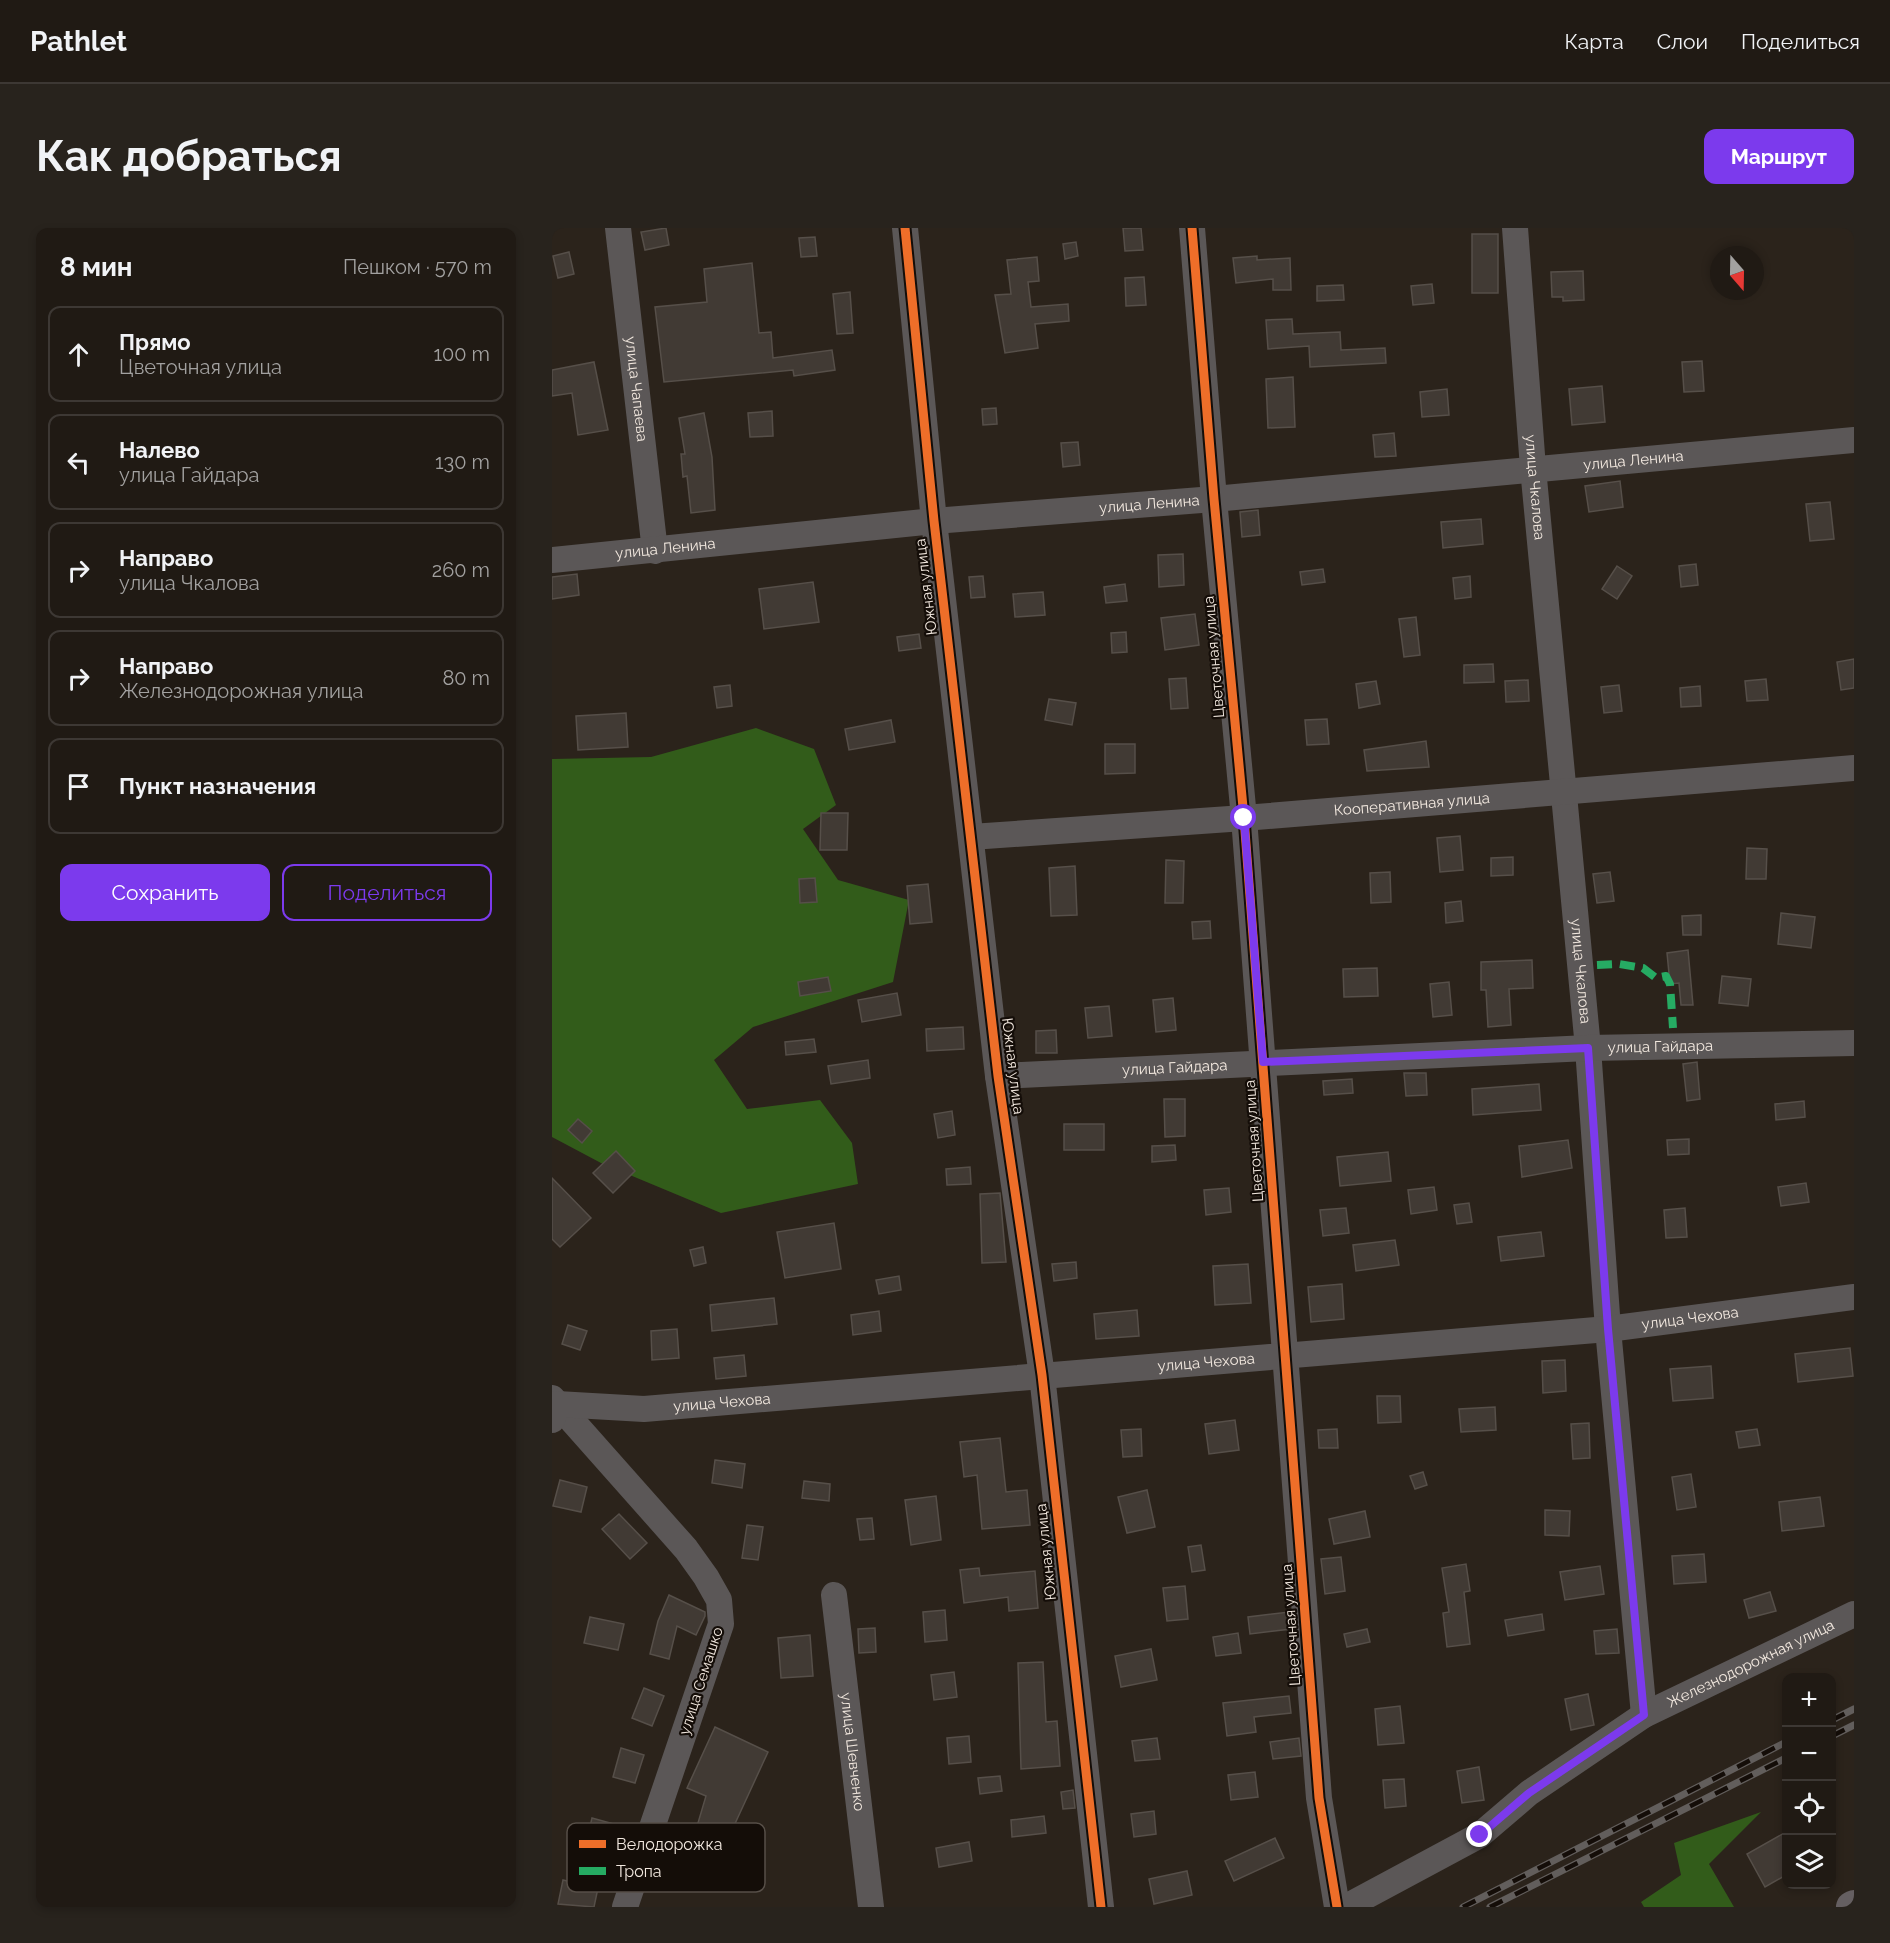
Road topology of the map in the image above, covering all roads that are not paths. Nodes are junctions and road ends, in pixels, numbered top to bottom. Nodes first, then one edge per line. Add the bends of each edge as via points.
1 (618, 228) edge
2 (905, 228) edge
3 (1192, 228) edge
4 (1515, 228) edge
5 (1854, 440) edge
6 (1533, 468) junction
7 (1214, 499) junction
8 (934, 521) junction
9 (655, 551) junction
10 (552, 560) edge
11 (1854, 768) edge
12 (1565, 792) junction
13 (1244, 818) junction
14 (971, 837) junction
15 (1854, 1043) edge
16 (1588, 1048) junction
17 (1263, 1062) junction
18 (998, 1076) junction
19 (1854, 1296) edge
20 (1608, 1329) junction
21 (1286, 1357) junction
22 (1042, 1375) junction
23 (554, 1407) edge
24 (834, 1595) dead end
25 (1854, 1614) edge
26 (1644, 1715) junction
27 (653, 1823) edge
28 (630, 1892) edge
29 (625, 1907) edge
30 (871, 1907) edge
31 (1101, 1907) edge
32 (1337, 1907) edge
33 (1346, 1907) edge

1 - 9 street, улица Чапаева
2 - 8 street, Южная улица
3 - 7 street, Цветочная улица
4 - 6 street, улица Чкалова
5 - 6 street, улица Ленина
6 - 7 street, улица Ленина
6 - 12 street, улица Чкалова
7 - 8 street, улица Ленина
7 - 13 street, Цветочная улица
8 - 9 street, улица Ленина
8 - 14 street, Южная улица
9 - 10 street, улица Ленина
11 - 12 street, Кооперативная улица
12 - 13 street, Кооперативная улица
12 - 16 street, улица Чкалова
13 - 14 street, Кооперативная улица
13 - 17 street, Цветочная улица
14 - 18 street, Южная улица
15 - 16 street, улица Гайдара
16 - 17 street, улица Гайдара
16 - 20 street, улица Чкалова
17 - 18 street, улица Гайдара
17 - 21 street, Цветочная улица
18 - 22 street, Южная улица
19 - 20 street, улица Чехова
20 - 21 street, улица Чехова
20 - 26 street, улица Чкалова
21 - 22 street, улица Чехова
21 - 32 street, Цветочная улица via 1318,1798
22 - 23 street, улица Чехова via 644,1409
22 - 31 street, Южная улица
23 - 27 street, улица Семашко via 686,1549 719,1600 721,1624
24 - 30 street, улица Шевченко
25 - 26 street, Железнодорожная улица
26 - 33 street, Железнодорожная улица via 1529,1793 1480,1835
28 - 29 street, улица Семашко

